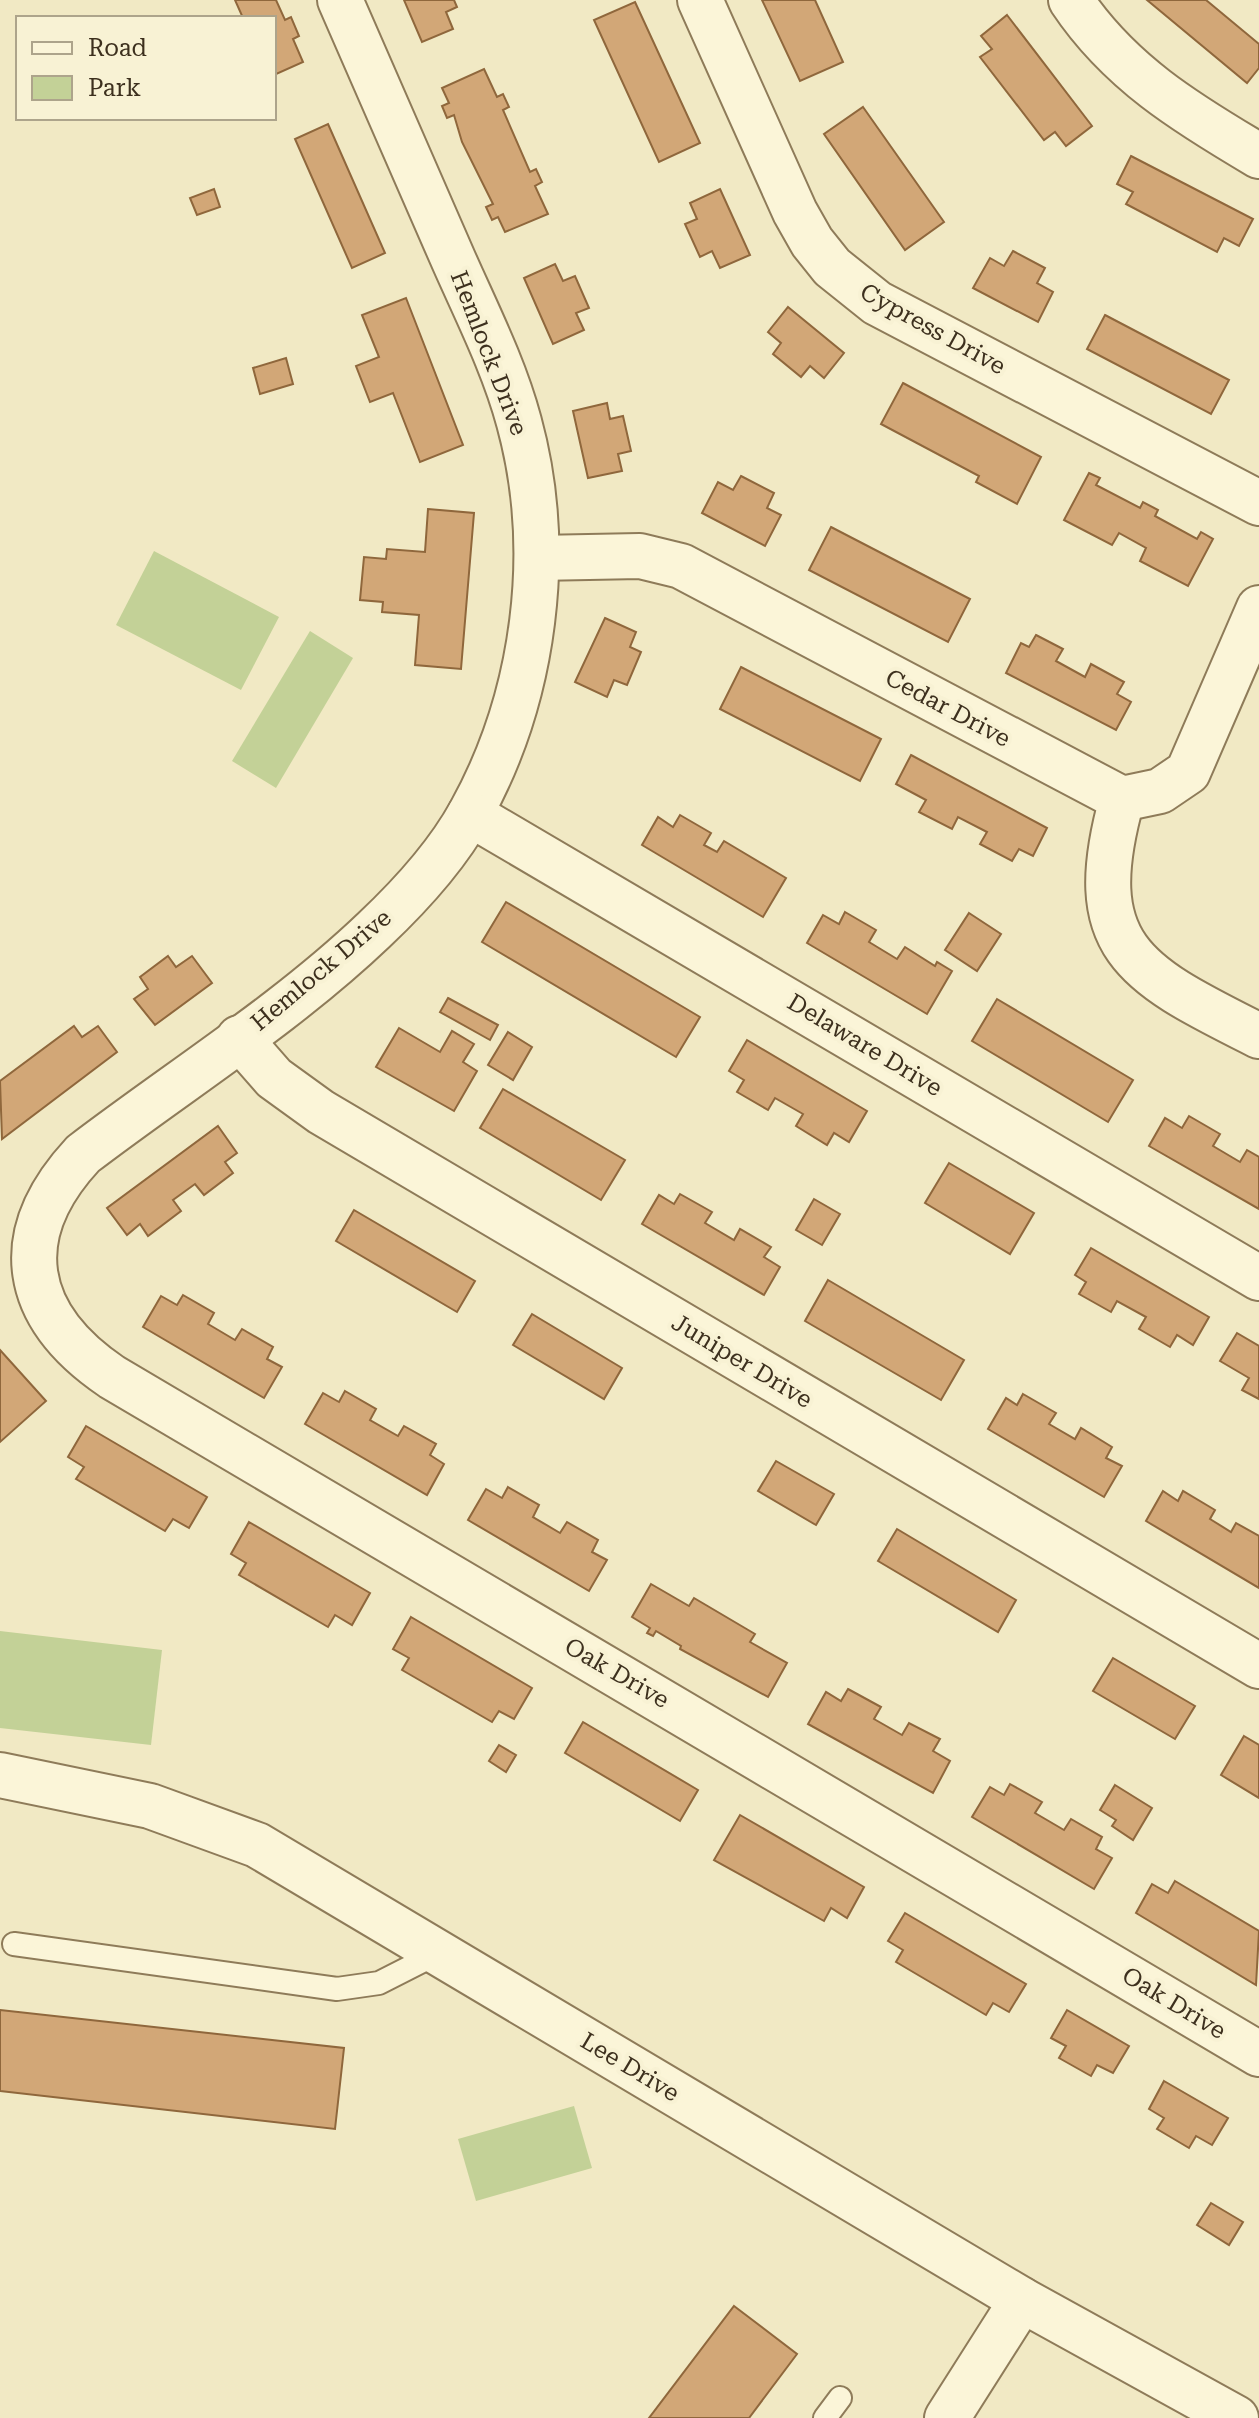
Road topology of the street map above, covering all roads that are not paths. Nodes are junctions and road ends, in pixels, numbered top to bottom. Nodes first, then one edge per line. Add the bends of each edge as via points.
1 (340, 0) edge
2 (700, 0) edge
3 (1071, 0) edge
4 (1259, 156) edge
5 (1259, 503) edge
6 (537, 558) junction
7 (1259, 608) edge
8 (1122, 799) junction
9 (470, 814) junction
10 (1259, 1036) edge
11 (239, 1038) junction
12 (35, 1245) joint
13 (1259, 1278) edge
14 (1259, 1666) edge
15 (0, 1775) edge
16 (14, 1944) dead end
17 (438, 1953) junction
18 (1259, 2054) edge
19 (1022, 2300) junction
20 (840, 2398) dead end
21 (825, 2418) edge
22 (947, 2418) edge
23 (1236, 2418) edge

1 - 6 street, Hemlock Drive via 507,384 527,456
2 - 5 street, Cypress Drive via 795,212 826,259 856,288
3 - 4 street via 1147,85
6 - 8 street, Cedar Drive via 640,556 681,566
6 - 9 street, Hemlock Drive via 521,681 499,751
7 - 8 street via 1188,772 1160,791
8 - 10 street via 1106,869 1107,898 1128,952 1172,989
9 - 11 street, Hemlock Drive via 375,929
9 - 13 street, Delaware Drive
11 - 12 street, Hemlock Drive via 83,1154 45,1204
11 - 14 street, Juniper Drive via 274,1078 321,1112
12 - 18 street, Oak Drive via 35,1271 52,1322 86,1359 112,1377
15 - 17 street, Lee Drive via 150,1806 257,1845
16 - 17 lane via 337,1989 379,1983
17 - 19 street, Lee Drive
19 - 22 street
19 - 23 street, Lee Drive
20 - 21 lane

